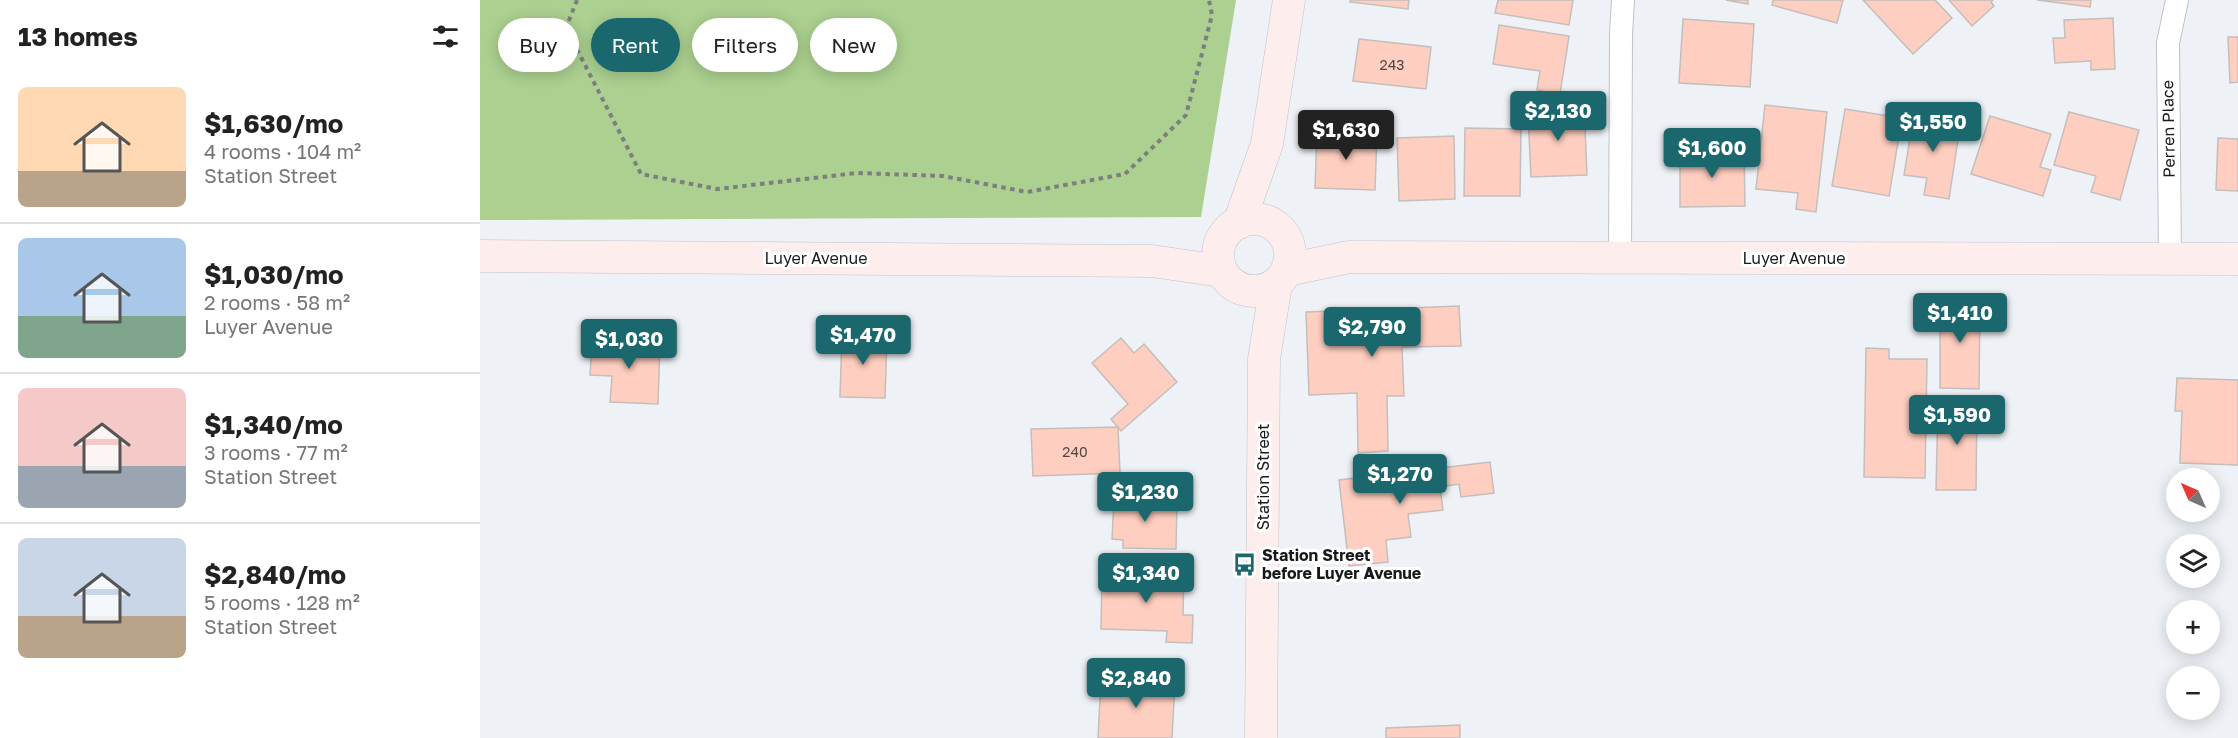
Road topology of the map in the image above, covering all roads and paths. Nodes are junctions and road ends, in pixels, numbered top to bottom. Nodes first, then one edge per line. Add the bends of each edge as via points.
1 (577, 0) edge
2 (1209, 0) edge
3 (1289, 0) edge
4 (1623, 0) edge
5 (2177, 0) edge
6 (1267, 144) junction
7 (1230, 230) junction
8 (1281, 254) junction
9 (480, 256) edge
10 (1620, 258) junction
11 (2238, 258) edge
12 (2169, 259) junction
13 (1152, 261) junction
14 (1231, 280) junction
15 (1264, 360) junction
16 (1261, 738) edge

1 - 2 path via 566,28 640,174 717,189 857,173 943,176 1027,192 1125,174 1186,115 1212,15
3 - 6 street, Station Street
4 - 10 street
5 - 12 street, Perren Place via 2168,43
6 - 7 street, Station Street
6 - 8 street, Station Street
7 - 8 street via 1250,219 1262,220
7 - 13 street, Luyer Avenue
7 - 14 street via 1218,254
8 - 10 street, Luyer Avenue
8 - 14 street via 1259,291
8 - 15 street, Station Street
9 - 13 street, Luyer Avenue
10 - 12 street, Luyer Avenue
11 - 12 street, Luyer Avenue
13 - 14 street, Luyer Avenue
14 - 15 street, Station Street
15 - 16 street, Station Street

